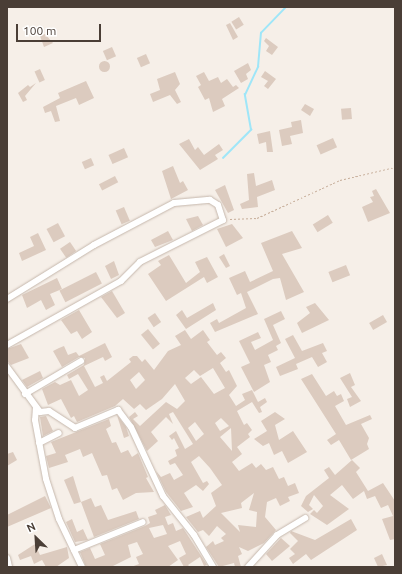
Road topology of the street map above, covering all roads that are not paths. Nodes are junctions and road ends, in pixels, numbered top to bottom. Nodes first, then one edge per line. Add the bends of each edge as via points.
1 (7, 299) edge
2 (7, 345) edge
3 (81, 361) dead end
4 (7, 367) edge
5 (25, 394) junction
6 (36, 407) junction
7 (59, 433) dead end
8 (39, 443) junction
9 (305, 518) dead end
10 (143, 522) dead end
11 (74, 550) junction
12 (7, 558) edge
13 (9, 567) edge
14 (82, 567) edge
15 (213, 567) edge
16 (248, 567) edge

1 - 2 street via 94,245 174,203 210,200 218,205 223,220 140,262 121,281
3 - 5 street
4 - 5 street
5 - 6 street
6 - 8 street
6 - 15 street via 40,412 49,411 75,428 116,408 131,427 163,496 194,535
7 - 8 street
8 - 11 street via 46,479
9 - 16 street via 278,535
10 - 11 street
11 - 14 street
12 - 13 street

